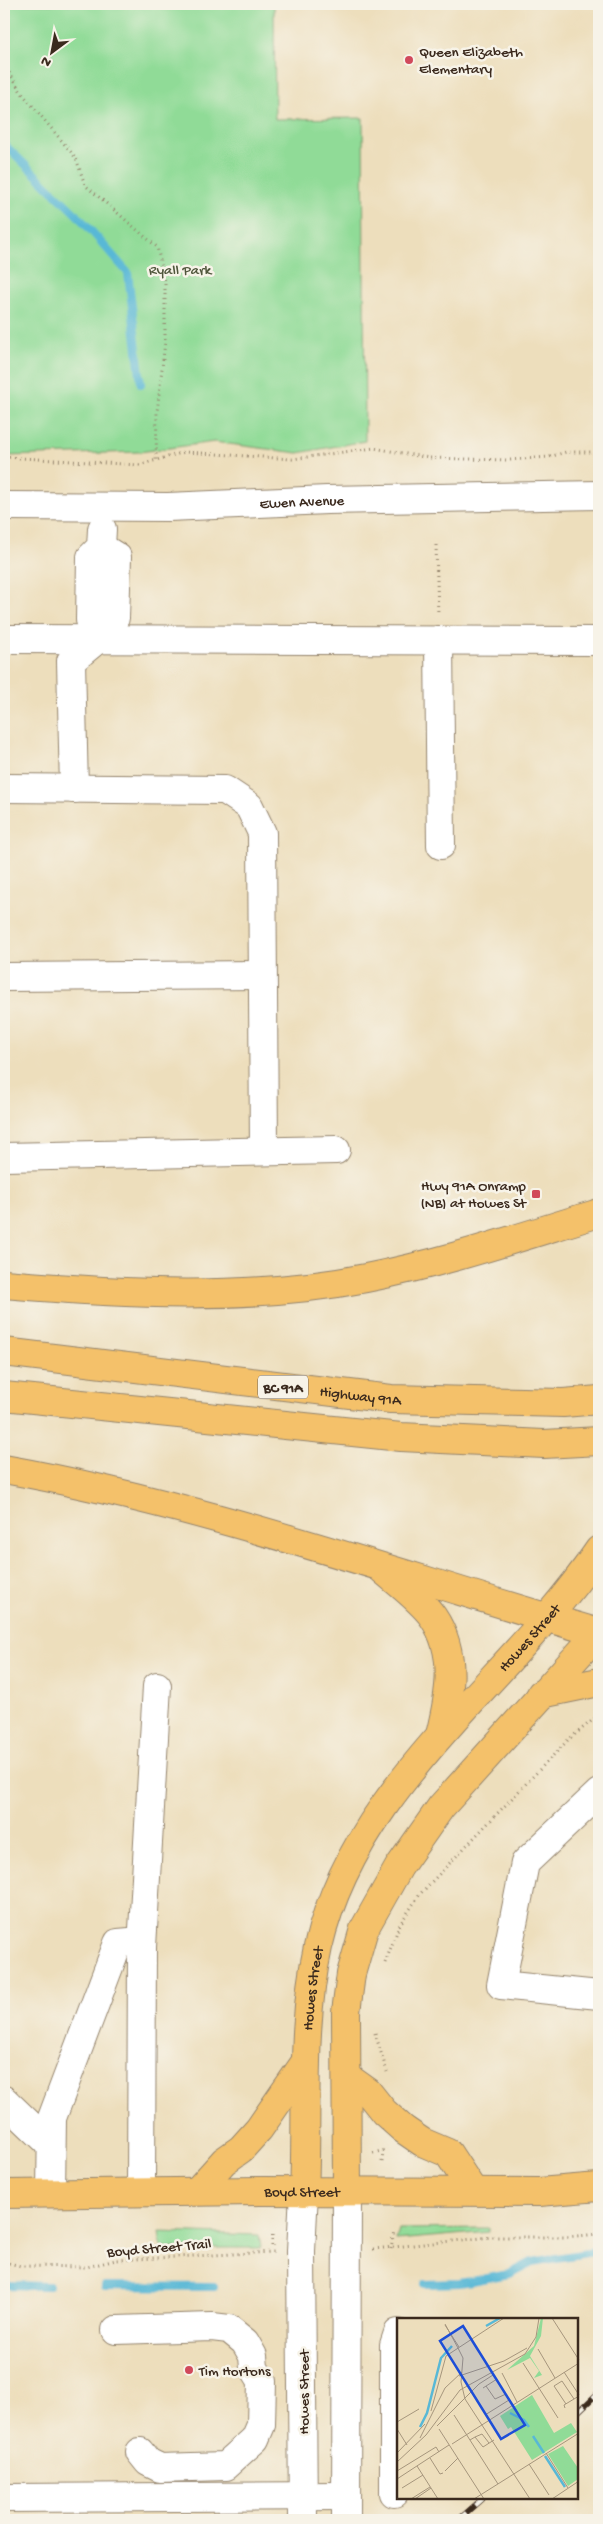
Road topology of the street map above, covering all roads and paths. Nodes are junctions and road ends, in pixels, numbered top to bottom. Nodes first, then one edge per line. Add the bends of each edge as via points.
1 (4, 64) edge
2 (599, 452) edge
3 (4, 457) edge
4 (156, 460) junction
5 (599, 495) edge
6 (4, 506) edge
7 (103, 506) junction
8 (436, 544) dead end
9 (102, 635) junction
10 (4, 639) edge
11 (439, 640) junction
12 (599, 641) edge
13 (4, 788) edge
14 (74, 789) junction
15 (442, 845) dead end
16 (262, 974) junction
17 (4, 977) edge
18 (336, 1150) dead end
19 (264, 1151) junction
20 (4, 1157) edge
21 (599, 1213) edge
22 (4, 1284) edge
23 (4, 1352) edge
24 (4, 1396) edge
25 (599, 1400) edge
26 (599, 1440) edge
27 (4, 1469) edge
28 (599, 1550) edge
29 (378, 1565) junction
30 (547, 1618) junction
31 (599, 1632) edge
32 (599, 1682) edge
33 (157, 1686) dead end
34 (541, 1694) junction
35 (599, 1715) edge
36 (440, 1734) junction
37 (599, 1793) edge
38 (142, 1941) junction
39 (383, 1970) dead end
40 (599, 1995) edge
41 (375, 2032) dead end
42 (304, 2064) junction
43 (388, 2076) dead end
44 (347, 2077) junction
45 (4, 2100) edge
46 (51, 2145) junction
47 (372, 2153) dead end
48 (382, 2162) dead end
49 (599, 2187) edge
50 (197, 2191) junction
51 (347, 2191) junction
52 (473, 2191) junction
53 (141, 2192) junction
54 (304, 2192) junction
55 (50, 2193) junction
56 (4, 2194) edge
57 (394, 2230) dead end
58 (272, 2234) dead end
59 (599, 2234) edge
60 (372, 2249) dead end
61 (391, 2249) junction
62 (272, 2252) junction
63 (279, 2252) dead end
64 (4, 2262) edge
65 (116, 2330) dead end
66 (397, 2336) edge
67 (140, 2452) dead end
68 (394, 2493) dead end
69 (4, 2498) edge
70 (303, 2508) edge
71 (346, 2508) edge

1 - 4 path via 20,92 76,158 85,185 156,247 165,282 165,342
2 - 4 path via 566,452 549,457 510,460 429,458 374,448 292,459 184,452
3 - 4 path via 139,465
5 - 7 street, Ewen Avenue
6 - 7 street, Ewen Avenue
7 - 9 street via 101,547 91,557 90,620
8 - 11 path
9 - 10 street
9 - 11 street
9 - 14 street via 71,660
11 - 12 street
11 - 15 street
13 - 14 street
14 - 16 street via 225,790 249,806 262,833
16 - 17 street
16 - 19 street
18 - 19 street
19 - 20 street
21 - 22 main road via 473,1251 366,1278 281,1289 110,1293
23 - 25 main road, Highway 91A / BC 91A via 391,1399
24 - 26 main road via 401,1437 544,1444
27 - 29 main road via 84,1484
28 - 30 main road, Howes Street via 574,1588
29 - 30 main road
29 - 36 main road via 432,1616 447,1643 451,1673 449,1699
30 - 31 main road
30 - 36 main road, Howes Street
31 - 34 main road
32 - 34 main road
33 - 38 street
34 - 44 main road via 441,1807 399,1867 364,1929 351,1974 346,2012
35 - 39 path via 568,1740 420,1894 400,1924
36 - 42 main road, Howes Street via 374,1821 347,1868 318,1945
37 - 40 street via 525,1863 501,1985
38 - 46 street via 118,1943 52,2118
38 - 53 street
41 - 43 path
42 - 50 main road via 259,2129
42 - 54 main road, Howes Street
44 - 51 main road
44 - 52 main road via 368,2092 403,2129 422,2142 448,2153
45 - 46 street
46 - 55 street
47 - 48 path via 383,2152
49 - 52 main road, Boyd Street via 539,2192
50 - 53 main road, Boyd Street
50 - 54 main road, Boyd Street
51 - 52 main road, Boyd Street
51 - 54 main road, Boyd Street
51 - 71 street
53 - 55 main road, Boyd Street
54 - 70 street, Howes Street via 301,2252
55 - 56 main road, Boyd Street
57 - 61 path
58 - 62 path
59 - 61 path via 492,2237
60 - 61 path
62 - 63 path, Boyd Street Trail
62 - 64 path, Boyd Street Trail via 116,2260 88,2267 21,2266
65 - 67 street via 229,2329 246,2342 262,2381 261,2425 255,2439 225,2466 160,2468 148,2462
66 - 68 street via 394,2345
69 - 70 street
70 - 71 street

